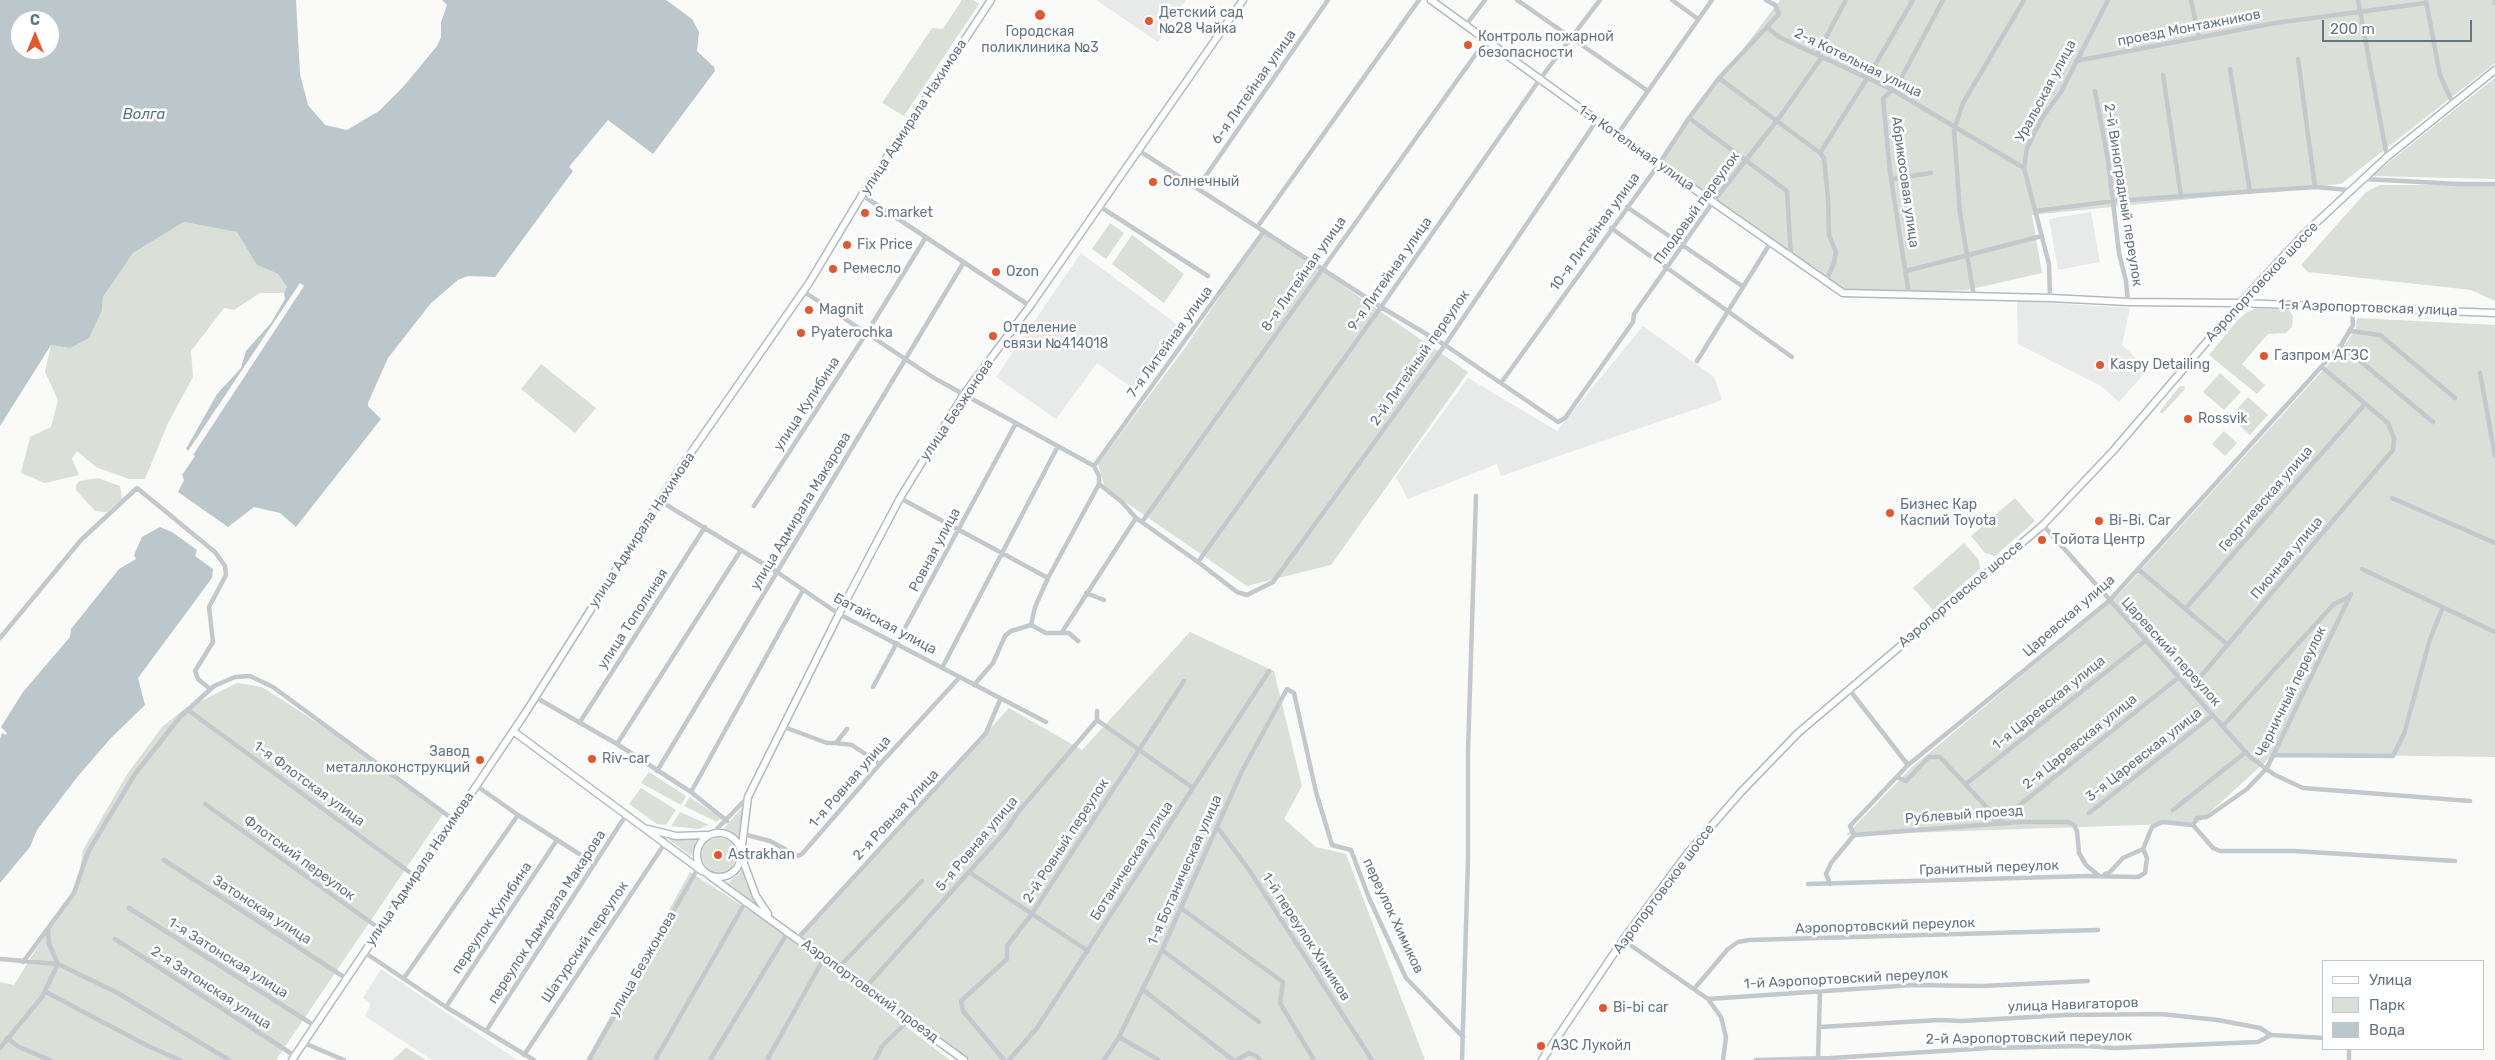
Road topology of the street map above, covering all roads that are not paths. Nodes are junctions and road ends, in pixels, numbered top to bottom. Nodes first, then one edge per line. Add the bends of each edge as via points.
1 (990, 0) edge
2 (1242, 0) edge
3 (1328, 0) edge
4 (1419, 0) edge
5 (1431, 0) edge
6 (1485, 0) edge
7 (1518, 0) edge
8 (1600, 0) edge
9 (1672, 0) edge
10 (1712, 0) edge
11 (1766, 0) edge
12 (1846, 0) edge
13 (1913, 0) edge
14 (1943, 0) edge
15 (2024, 0) edge
16 (2108, 0) edge
17 (2191, 0) edge
18 (2358, 0) edge
19 (2426, 1) edge
20 (2358, 12) junction
21 (1698, 19) junction
22 (1466, 26) junction
23 (1767, 27) junction
24 (2199, 38) junction
25 (1572, 39) junction
26 (1486, 40) junction
27 (1819, 56) junction
28 (2298, 59) dead end
29 (2076, 61) junction
30 (2230, 69) dead end
31 (2495, 70) edge
32 (2163, 75) dead end
33 (1868, 77) junction
34 (1719, 78) junction
35 (1540, 79) junction
36 (1892, 89) junction
37 (1648, 91) junction
38 (2095, 91) dead end
39 (2453, 104) junction
40 (1689, 118) junction
41 (1597, 120) junction
42 (1777, 121) junction
43 (1955, 126) junction
44 (1617, 135) junction
45 (1138, 150) junction
46 (1820, 153) junction
47 (2386, 156) junction
48 (1746, 160) junction
49 (1659, 164) junction
50 (2024, 168) junction
51 (1931, 173) dead end
52 (1892, 179) junction
53 (2361, 179) junction
54 (2495, 184) edge
55 (2314, 186) junction
56 (1198, 187) junction
57 (2349, 190) junction
58 (2250, 192) junction
59 (862, 195) junction
60 (2181, 196) junction
61 (2114, 201) junction
62 (1713, 202) junction
63 (1099, 206) junction
64 (1628, 206) junction
65 (2036, 211) junction
66 (1258, 226) junction
67 (1611, 228) junction
68 (1264, 231) junction
69 (2042, 236) junction
70 (926, 237) junction
71 (1771, 242) junction
72 (1684, 246) junction
73 (1966, 256) junction
74 (1791, 257) junction
75 (964, 262) junction
76 (1322, 268) junction
77 (1668, 268) junction
78 (1906, 271) junction
79 (1208, 276) dead end
80 (1826, 281) junction
81 (1742, 286) junction
82 (804, 291) junction
83 (1843, 293) joint
84 (1909, 295) junction
85 (1974, 296) junction
86 (2050, 298) junction
87 (2128, 302) junction
88 (2240, 302) junction
89 (1030, 306) junction
90 (2352, 306) junction
91 (1381, 307) junction
92 (1728, 310) junction
93 (2495, 313) edge
94 (2351, 331) junction
95 (866, 334) junction
96 (1445, 345) junction
97 (2341, 345) junction
98 (1792, 357) dead end
99 (907, 360) junction
100 (1696, 360) dead end
101 (2322, 367) junction
102 (2480, 373) dead end
103 (1501, 383) junction
104 (964, 394) junction
105 (2455, 398) dead end
106 (2365, 404) junction
107 (2433, 422) dead end
108 (1016, 423) junction
109 (1058, 446) junction
110 (2495, 456) edge
111 (1094, 466) junction
112 (1099, 484) junction
113 (1476, 496) dead end
114 (900, 498) junction
115 (2392, 498) dead end
116 (660, 501) junction
117 (754, 506) dead end
118 (1136, 518) junction
119 (1142, 522) junction
120 (2043, 525) junction
121 (705, 528) junction
122 (958, 531) junction
123 (2495, 543) edge
124 (741, 550) junction
125 (1001, 552) junction
126 (1198, 562) junction
127 (2138, 569) junction
128 (2362, 569) dead end
129 (777, 572) junction
130 (1048, 578) junction
131 (803, 590) junction
132 (1086, 593) junction
133 (1104, 600) dead end
134 (2109, 600) junction
135 (2443, 607) junction
136 (2185, 610) junction
137 (838, 614) junction
138 (1031, 625) junction
139 (1062, 632) junction
140 (2495, 632) edge
141 (0, 638) edge
142 (2146, 640) junction
143 (1078, 641) dead end
144 (896, 644) junction
145 (2228, 646) junction
146 (942, 668) junction
147 (1269, 671) dead end
148 (2179, 677) junction
149 (959, 678) junction
150 (1184, 681) dead end
151 (974, 685) junction
152 (873, 687) dead end
153 (1848, 688) junction
154 (210, 689) junction
155 (2190, 689) junction
156 (1287, 690) joint
157 (536, 697) junction
158 (1000, 700) junction
159 (188, 710) junction
160 (1097, 711) dead end
161 (2213, 715) junction
162 (1097, 720) junction
163 (580, 722) junction
164 (1046, 722) dead end
165 (2223, 726) junction
166 (784, 727) junction
167 (847, 730) dead end
168 (513, 731) junction
169 (836, 742) junction
170 (617, 744) junction
171 (1139, 751) junction
172 (2246, 752) junction
173 (2273, 756) junction
174 (880, 764) junction
175 (1908, 765) junction
176 (2267, 768) junction
177 (657, 771) junction
178 (1897, 777) junction
179 (1966, 784) junction
180 (477, 786) junction
181 (1193, 788) junction
182 (691, 792) junction
183 (748, 797) junction
184 (2470, 801) dead end
185 (205, 804) dead end
186 (2173, 810) dead end
187 (2089, 814) dead end
188 (518, 815) junction
189 (626, 815) junction
190 (454, 820) junction
191 (728, 821) junction
192 (1996, 824) junction
193 (2193, 825) junction
194 (642, 826) junction
195 (1218, 828) junction
196 (712, 834) junction
197 (743, 834) junction
198 (1854, 835) junction
199 (558, 840) junction
200 (665, 843) junction
201 (2143, 849) junction
202 (741, 854) junction
203 (164, 860) dead end
204 (2455, 861) dead end
205 (594, 864) junction
206 (700, 870) junction
207 (969, 872) junction
208 (710, 876) junction
209 (2099, 876) junction
210 (416, 877) junction
211 (922, 881) dead end
212 (1808, 884) dead end
213 (1830, 884) junction
214 (746, 901) junction
215 (129, 908) dead end
216 (1182, 909) junction
217 (1031, 915) junction
218 (776, 923) junction
219 (380, 929) junction
220 (48, 930) junction
221 (2098, 930) dead end
222 (788, 932) junction
223 (797, 938) junction
224 (115, 940) dead end
225 (1623, 940) junction
226 (1088, 950) junction
227 (1162, 950) junction
228 (364, 952) junction
229 (824, 958) junction
230 (0, 959) edge
231 (24, 962) junction
232 (58, 964) junction
233 (838, 968) junction
234 (404, 978) junction
235 (347, 979) junction
236 (2088, 981) dead end
237 (866, 988) junction
238 (1142, 989) junction
239 (1694, 989) junction
240 (46, 992) junction
241 (1820, 992) junction
242 (1708, 999) junction
243 (446, 1007) junction
244 (909, 1020) junction
245 (1259, 1022) dead end
246 (315, 1026) junction
247 (1820, 1027) junction
248 (486, 1031) junction
249 (2271, 1035) junction
250 (1119, 1037) junction
251 (1463, 1037) junction
252 (7, 1038) junction
253 (2322, 1038) edge
254 (304, 1043) junction
255 (0, 1048) edge
256 (524, 1054) junction
257 (293, 1058) edge
258 (1107, 1059) edge
259 (1818, 1059) edge
260 (50, 1060) edge
261 (180, 1060) edge
262 (229, 1060) edge
263 (344, 1060) edge
264 (534, 1060) edge
265 (589, 1060) edge
266 (656, 1060) edge
267 (710, 1060) edge
268 (767, 1060) edge
269 (875, 1060) edge
270 (964, 1060) edge
271 (1004, 1060) edge
272 (1009, 1060) edge
273 (1159, 1060) edge
274 (1233, 1060) edge
275 (1237, 1060) edge
276 (1260, 1060) edge
277 (1314, 1060) edge
278 (1372, 1060) edge
279 (1462, 1060) edge
280 (1542, 1060) edge
281 (1723, 1060) edge
282 (1756, 1060) edge

1 - 59 main road, улица Адмирала Нахимова
2 - 45 main road, улица Безжонова
3 - 56 street, 6-я Литейная улица
4 - 66 street
5 - 22 main road, 1-я Котельная улица
6 - 22 street
7 - 25 street
8 - 25 street, 9-я Литейная улица
9 - 21 street
10 - 21 street
11 - 23 street via 1775,5 1778,14
12 - 27 street, Плодовый переулок
13 - 33 street
14 - 36 street, Абрикосовая улица via 1898,84
15 - 43 street via 1963,103
16 - 29 street, Уральская улица
17 - 24 street
18 - 20 street
19 - 20 street, проезд Монтажников
19 - 39 street via 2440,75
20 - 24 street, проезд Монтажников via 2275,23
20 - 47 street
21 - 37 street
22 - 26 main road, 1-я Котельная улица
23 - 27 street, 2-я Котельная улица via 1779,37
23 - 34 street, 10-я Литейная улица
24 - 29 street, проезд Монтажников
25 - 35 street, 9-я Литейная улица
25 - 37 street
26 - 35 main road, 1-я Котельная улица
26 - 76 street, 8-я Литейная улица
27 - 33 street, 2-я Котельная улица
27 - 42 street, Плодовый переулок
28 - 55 street
29 - 50 street, Уральская улица via 2061,92 2042,118 2031,141
30 - 58 street
31 - 39 main road, Аэропортовское шоссе
32 - 60 street
33 - 36 street, 2-я Котельная улица
33 - 46 street
34 - 40 street, 10-я Литейная улица
34 - 42 street
35 - 41 main road, 1-я Котельная улица
35 - 91 street, 9-я Литейная улица
36 - 43 street, 2-я Котельная улица
36 - 52 street, Абрикосовая улица via 1883,99
37 - 44 street
38 - 61 street, 2-й Виноградный переулок
39 - 47 main road, Аэропортовское шоссе
40 - 48 street
40 - 49 street, 10-я Литейная улица
41 - 44 main road, 1-я Котельная улица
41 - 96 street, 2-й Литейный переулок
42 - 46 street
42 - 48 street, Плодовый переулок
43 - 50 street, 2-я Котельная улица
43 - 73 street via 1954,153
44 - 49 main road, 1-я Котельная улица
45 - 56 street
45 - 63 main road, улица Безжонова
46 - 80 street via 1824,158 1829,235 1836,252
47 - 53 main road, Аэропортовское шоссе
48 - 62 street, Плодовый переулок
48 - 74 street via 1787,191
49 - 62 main road, 1-я Котельная улица
49 - 64 street, 10-я Литейная улица
50 - 65 street
51 - 52 street
52 - 78 street, Абрикосовая улица
53 - 54 street
53 - 57 main road, Аэропортовское шоссе
55 - 57 street
55 - 58 street
56 - 66 street
57 - 88 main road, Аэропортовское шоссе
58 - 60 street
59 - 70 street
59 - 82 main road, улица Адмирала Нахимова
60 - 61 street
61 - 65 street
61 - 87 street, 2-й Виноградный переулок
62 - 71 main road, 1-я Котельная улица
62 - 72 street, Плодовый переулок
63 - 79 street
63 - 89 main road, улица Безжонова
64 - 67 street, 10-я Литейная улица
64 - 72 street
65 - 69 street
66 - 68 street
67 - 77 street
67 - 103 street, 10-я Литейная улица
68 - 76 street
68 - 111 street, 7-я Литейная улица
69 - 73 street
69 - 86 street via 2049,264
70 - 75 street
70 - 95 street, улица Кулибина
71 - 74 main road, 1-я Котельная улица
71 - 81 street
72 - 77 street, Плодовый переулок
72 - 81 street
73 - 78 street
73 - 85 street
74 - 80 main road, 1-я Котельная улица
75 - 89 street
75 - 99 street, улица Адмирала Макарова
76 - 91 street
76 - 119 street, 8-я Литейная улица
77 - 92 street
77 - 103 street, Плодовый переулок via 1565,418 1558,422
78 - 84 street, Абрикосовая улица
80 - 83 main road, 1-я Котельная улица
81 - 92 street
82 - 95 street
82 - 116 main road, улица Адмирала Нахимова
83 - 84 main road, 1-я Аэропортовская улица
84 - 85 main road, 1-я Аэропортовская улица
85 - 86 main road, 1-я Аэропортовская улица
86 - 87 main road, 1-я Аэропортовская улица
87 - 88 main road, 1-я Аэропортовская улица
88 - 90 main road, 1-я Аэропортовская улица
88 - 120 main road, Аэропортовское шоссе via 2113,452
89 - 104 main road, улица Безжонова
90 - 93 main road, 1-я Аэропортовская улица
90 - 94 street
91 - 96 street
91 - 126 street, 9-я Литейная улица
92 - 98 street
92 - 100 street
94 - 97 street, Царевская улица
94 - 105 street via 2380,335
95 - 99 street
95 - 117 street, улица Кулибина
96 - 103 street
96 - 126 street, 2-й Литейный переулок via 1273,582 1247,595 1237,592
97 - 101 street, Царевская улица
97 - 107 street
99 - 104 street
99 - 129 street, улица Адмирала Макарова
101 - 106 street
101 - 127 street, Царевская улица
102 - 110 street
104 - 108 street
104 - 114 main road, улица Безжонова
106 - 136 street, Георгиевская улица
106 - 145 street, Пионная улица via 2388,423 2394,438 2393,450
108 - 109 street
108 - 122 street, Ровная улица
109 - 111 street
109 - 125 street
111 - 112 street
112 - 118 street
112 - 130 street
113 - 251 street
114 - 122 street
114 - 137 main road, улица Безжонова
115 - 123 street
116 - 121 street, Батайская улица
116 - 157 main road, улица Адмирала Нахимова
118 - 119 street
118 - 132 street
119 - 126 street
120 - 134 street, Царевский переулок
120 - 153 main road, Аэропортовское шоссе
121 - 124 street, Батайская улица
121 - 163 street, улица Тополиная
122 - 125 street
122 - 144 street, Ровная улица
124 - 129 street, Батайская улица
124 - 170 street
125 - 130 street
125 - 146 street
127 - 134 street, Царевская улица
127 - 136 street
128 - 135 street
129 - 131 street, Батайская улица
129 - 177 street, улица Адмирала Макарова
130 - 138 street
131 - 137 street, Батайская улица
131 - 182 street
132 - 133 street
132 - 139 street
134 - 142 street, Царевский переулок
134 - 175 street, Царевская улица
135 - 140 street
135 - 173 street via 2430,639 2404,734 2393,756
136 - 145 street
137 - 144 street, Батайская улица
137 - 166 main road, улица Безжонова
138 - 139 street via 1046,633
138 - 151 street via 1010,630 995,660
139 - 143 street via 1069,633
141 - 154 street via 81,540 137,488 216,552 225,566 226,575 209,607 213,642 195,671
142 - 148 street, Царевский переулок
142 - 179 street, 1-я Царевская улица
144 - 146 street, Батайская улица
144 - 152 street, Ровная улица
145 - 155 street, Пионная улица
146 - 149 street, Батайская улица
147 - 181 street, Ботаническая улица
148 - 155 street, Царевский переулок
148 - 192 street, 2-я Царевская улица
149 - 151 street, Батайская улица
149 - 174 street, 1-я Ровная улица
150 - 171 street, 2-й Ровный переулок
151 - 158 street, Батайская улица
153 - 175 street
153 - 225 main road, Аэропортовское шоссе via 1798,733 1741,792 1687,854
154 - 159 street
154 - 190 street via 235,677 250,676 260,680 359,748
155 - 161 street, Царевский переулок
156 - 195 street, 1-я Ботаническая улица via 1242,771
156 - 251 street, переулок Химиков via 1294,693 1316,792 1332,846 1351,850 1406,978
157 - 163 street
157 - 168 main road, улица Адмирала Нахимова
158 - 164 street, Батайская улица
158 - 223 street, 2-я Ровная улица via 986,733
159 - 210 street, 1-я Флотская улица
159 - 220 street via 135,774 88,852 74,893
160 - 162 street
161 - 165 street, Царевский переулок
161 - 187 street, 3-я Царевская улица
162 - 171 street
162 - 207 street, 5-я Ровная улица
163 - 170 street
165 - 172 street, Царевский переулок
165 - 173 street, Черничный переулок via 2334,604 2350,596
166 - 169 street via 826,743
166 - 183 main road, улица Безжонова
167 - 169 street
168 - 180 main road, улица Адмирала Нахимова
168 - 189 main road
169 - 174 street via 852,745
170 - 177 street
171 - 181 street
171 - 217 street, 2-й Ровный переулок
172 - 176 street, Царевский переулок
172 - 186 street
173 - 176 street, Черничный переулок
174 - 197 street, 1-я Ровная улица via 801,855 770,841
175 - 178 street, Царевская улица
176 - 184 street, Царевский переулок via 2284,781 2303,788
176 - 193 street, Черничный переулок via 2247,789 2207,817 2197,818
177 - 182 street
178 - 179 street via 1906,781 1929,757 1935,756 1940,757
178 - 198 street, Царевская улица via 1850,826
179 - 192 street via 1992,813
180 - 188 street
180 - 190 main road, улица Адмирала Нахимова
181 - 226 street, Ботаническая улица
182 - 191 street
183 - 191 street
183 - 197 main road, улица Безжонова
185 - 219 street, Флотский переулок
188 - 199 street
188 - 234 street
189 - 194 main road
189 - 205 street, переулок Адмирала Макарова
190 - 210 main road, улица Адмирала Нахимова
191 - 196 street
192 - 198 street, Рублевый проезд
192 - 209 street, Рублевый проезд via 2069,822 2077,831 2079,853 2086,866
193 - 201 street via 2162,822 2152,827
193 - 204 street via 2213,848 2220,851 2294,851
194 - 196 main road via 676,836
194 - 200 main road
195 - 216 street, 1-я Ботаническая улица
195 - 278 street, 1-й переулок Химиков via 1249,870
196 - 202 main road via 727,834 735,839
196 - 206 main road via 698,846 696,855
197 - 202 main road, улица Безжонова
198 - 213 street via 1831,863 1826,874
199 - 205 street
199 - 243 street, переулок Кулибина
200 - 206 main road
200 - 256 street, Шатурский переулок
201 - 209 street via 2123,858 2109,873
201 - 209 street, Гранитный переулок via 2147,858 2145,873 2138,876
202 - 208 main road via 740,864 727,876
202 - 218 main road via 756,896
203 - 235 street, Затонская улица
205 - 248 street, переулок Адмирала Макарова
206 - 208 main road
206 - 265 street, улица Безжонова
207 - 217 street
207 - 237 street, 5-я Ровная улица
208 - 214 main road, Аэропортовский проезд
209 - 213 street, Гранитный переулок
210 - 219 main road, улица Адмирала Нахимова
211 - 233 street
212 - 213 street, Гранитный переулок
214 - 218 main road, Аэропортовский проезд
214 - 266 street
215 - 246 street, 1-я Затонская улица
216 - 227 street, 1-я Ботаническая улица
216 - 277 street via 1283,982 1280,1003
217 - 226 street
217 - 271 street, 2-й Ровный переулок via 1007,946 1007,959 961,1001 963,1011
218 - 222 main road, Аэропортовский проезд
219 - 228 main road, улица Адмирала Нахимова
220 - 231 street
220 - 232 street via 49,944
221 - 239 street, Аэропортовский переулок via 1750,940 1738,942 1728,949
222 - 223 main road, Аэропортовский проезд
222 - 267 street
223 - 229 main road, Аэропортовский проезд
224 - 257 street, 2-я Затонская улица
225 - 239 street
225 - 280 main road, Аэропортовское шоссе
226 - 272 street, Ботаническая улица via 1037,1028
227 - 238 street, 1-я Ботаническая улица
227 - 245 street
228 - 234 street
228 - 235 main road, улица Адмирала Нахимова
229 - 233 main road, Аэропортовский проезд
229 - 268 street
230 - 231 street
231 - 232 street
232 - 240 street
232 - 262 street via 116,992
233 - 237 main road, Аэропортовский проезд
234 - 243 street
235 - 246 main road, улица Адмирала Нахимова
236 - 241 street, 1-й Аэропортовский переулок via 1982,986 1913,985
237 - 244 main road, Аэропортовский проезд
238 - 250 street, 1-я Ботаническая улица
238 - 274 street
239 - 242 street
240 - 252 street
240 - 261 street
241 - 242 street, 1-й Аэропортовский переулок
241 - 247 street
242 - 281 street via 1721,1017 1726,1037
243 - 248 street
244 - 269 street via 883,1045
244 - 270 main road, Аэропортовский проезд
246 - 254 main road, улица Адмирала Нахимова
247 - 249 street, улица Навигаторов via 2161,1014 2260,1028
247 - 259 street
248 - 256 street
249 - 253 street, улица Навигаторов
249 - 259 street, 2-й Аэропортовский переулок via 2258,1042 2114,1048 1989,1048
250 - 258 street, 1-я Ботаническая улица
250 - 273 street
251 - 279 street
252 - 255 street
252 - 260 street via 19,1047
254 - 257 main road, улица Адмирала Нахимова
254 - 263 street
256 - 264 street
259 - 282 street, 2-й Аэропортовский переулок
275 - 276 street via 1250,1053

